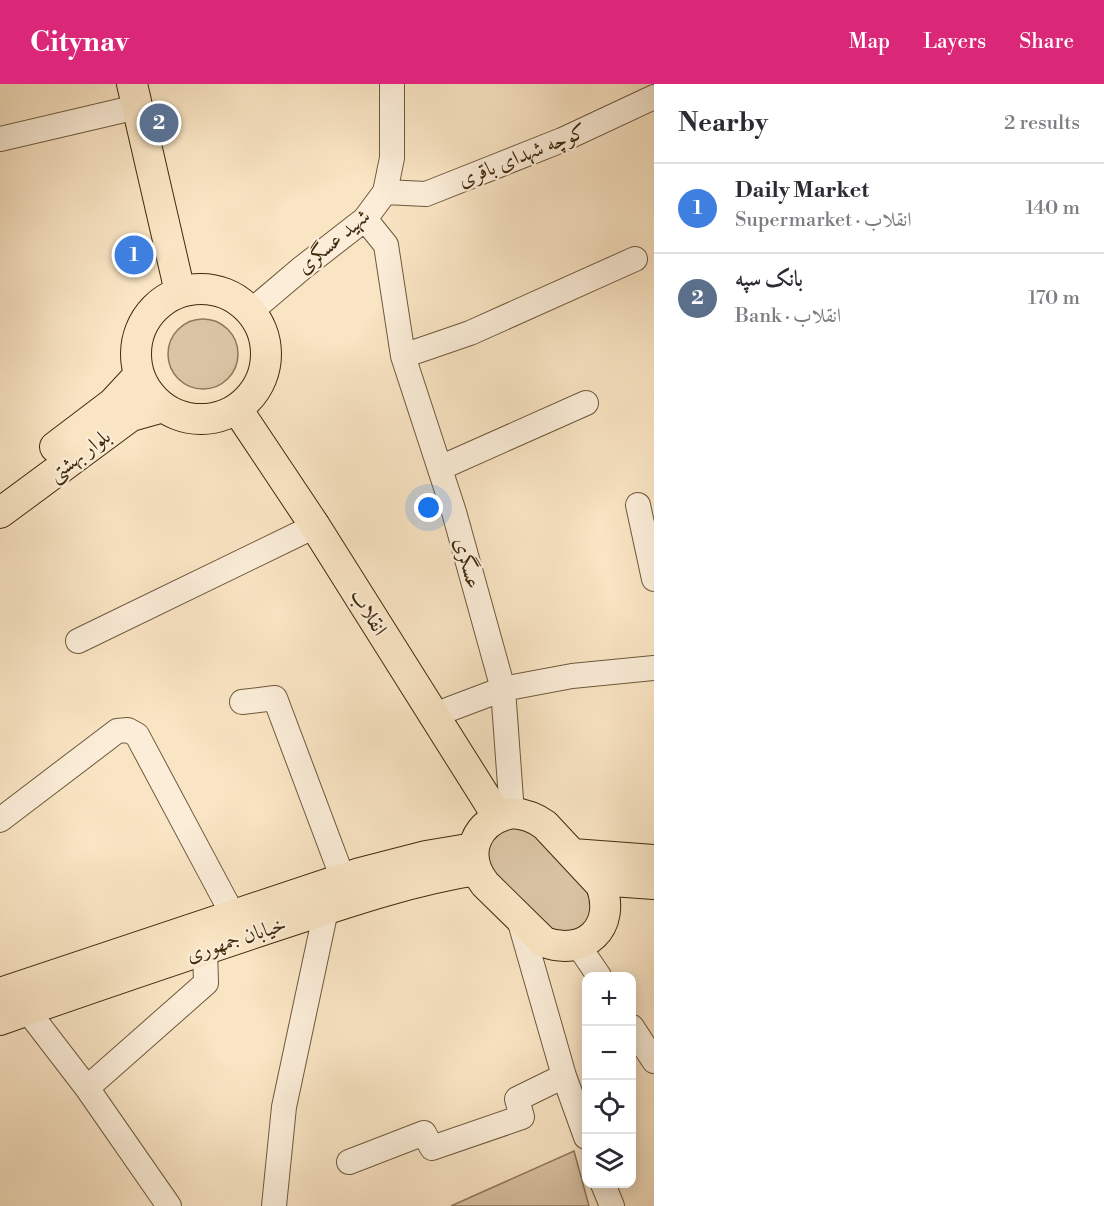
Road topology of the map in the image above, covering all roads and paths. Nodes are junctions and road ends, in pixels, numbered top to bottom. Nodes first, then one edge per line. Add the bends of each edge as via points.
1 (392, 84) edge
2 (135, 95) edge
3 (654, 97) edge
4 (0, 139) edge
5 (385, 192) junction
6 (365, 219) junction
7 (635, 259) dead end
8 (180, 292) junction
9 (250, 312) junction
10 (403, 356) junction
11 (139, 375) junction
12 (586, 403) dead end
13 (163, 407) junction
14 (237, 410) junction
15 (440, 468) junction
16 (0, 490) edge
17 (638, 505) dead end
18 (0, 513) edge
19 (315, 526) junction
20 (654, 579) edge
21 (78, 641) dead end
22 (654, 668) edge
23 (503, 689) junction
24 (242, 702) dead end
25 (434, 715) junction
26 (505, 815) junction
27 (0, 820) edge
28 (573, 854) junction
29 (475, 859) junction
30 (654, 860) edge
31 (343, 879) junction
32 (598, 880) junction
33 (654, 884) edge
34 (326, 910) junction
35 (233, 915) junction
36 (519, 919) junction
37 (578, 945) junction
38 (205, 950) junction
39 (595, 972) edge
40 (7, 997) edge
41 (636, 1033) edge
42 (654, 1061) edge
43 (564, 1076) junction
44 (87, 1088) junction
45 (585, 1134) edge
46 (349, 1162) dead end
47 (605, 1188) edge
48 (169, 1206) edge
49 (274, 1206) edge
50 (612, 1206) edge

1 - 5 street, شهید عسگری via 392,158
2 - 4 street
2 - 8 main road
3 - 5 street, کوچه شهدای باقری via 562,140 426,194
5 - 6 street, شهید عسگری
6 - 9 street, شهید عسگری
6 - 10 street, عسگری via 386,245
7 - 10 street via 470,333
8 - 9 main road via 218,291 236,299
8 - 11 main road via 148,316 139,334 135,355
9 - 14 main road via 262,331 267,353 263,375 253,394
10 - 15 street, عسگری
11 - 13 main road via 148,393
11 - 16 main road, بلوار بهشتی via 113,403
12 - 15 street
13 - 14 main road via 199,420
13 - 18 main road, بلوار بهشتی via 131,416
14 - 19 main road, انقلاب
15 - 23 street, عسگری
17 - 20 street
19 - 21 street
19 - 25 main road, انقلاب
22 - 23 street via 572,676
23 - 25 street
23 - 26 street, عسگری
24 - 31 street via 275,698
25 - 26 main road, انقلاب
26 - 28 main road via 524,814 535,819
26 - 29 main road via 481,830
27 - 35 street via 117,731 128,730 137,735
28 - 30 main road
28 - 32 main road
29 - 31 main road, خیابان جمهوری via 426,856
29 - 34 main road, خیابان جمهوری via 426,879
29 - 36 main road via 484,885
31 - 35 main road, خیابان جمهوری
32 - 33 main road
32 - 37 main road via 606,896 604,920 590,939
34 - 38 main road, خیابان جمهوری
34 - 49 street via 284,1107
35 - 40 main road, خیابان جمهوری
36 - 37 main road via 544,942
36 - 43 street
37 - 39 street
38 - 40 main road, خیابان جمهوری
38 - 44 street via 206,982
40 - 44 street
41 - 42 street
43 - 45 street
43 - 46 street via 517,1099 522,1117 432,1148 424,1133
44 - 48 street
47 - 50 street

